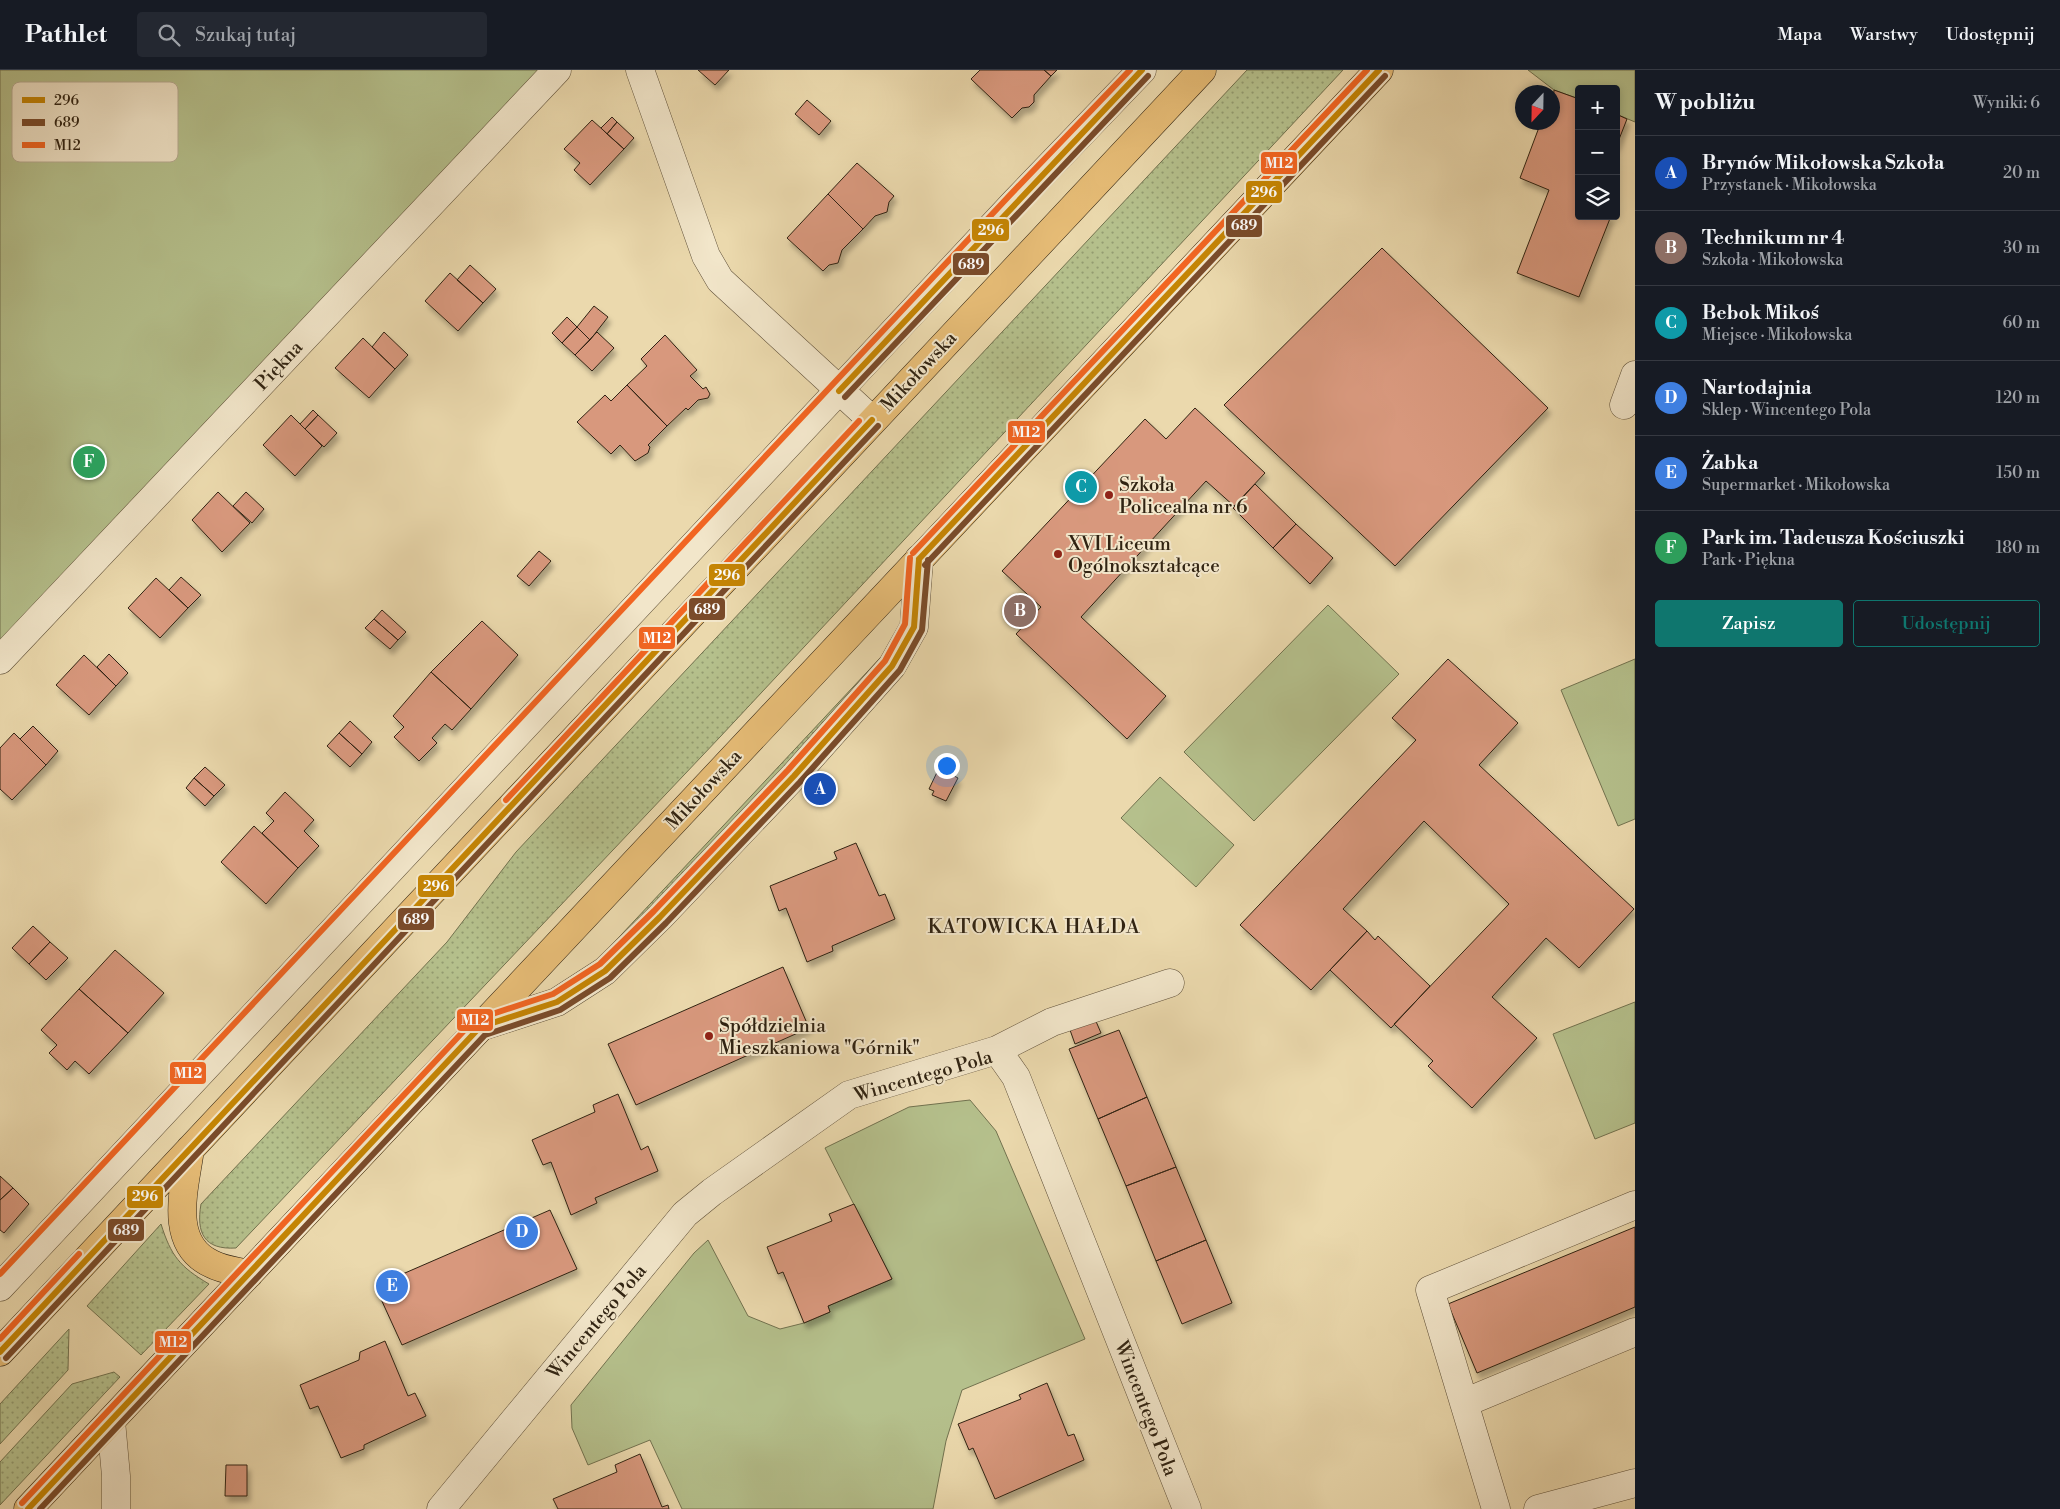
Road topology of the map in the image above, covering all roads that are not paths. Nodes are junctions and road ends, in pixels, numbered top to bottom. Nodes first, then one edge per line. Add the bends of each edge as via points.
1 (557, 70) edge
2 (640, 70) edge
3 (1142, 70) edge
4 (1202, 70) edge
5 (1379, 70) edge
6 (1635, 375) edge
7 (839, 391) junction
8 (1624, 405) dead end
9 (872, 420) junction
10 (919, 559) junction
11 (0, 660) edge
12 (1170, 983) dead end
13 (480, 1026) junction
14 (997, 1050) junction
15 (190, 1149) junction
16 (1635, 1205) edge
17 (249, 1274) junction
18 (0, 1287) edge
19 (1635, 1332) edge
20 (0, 1352) edge
21 (1464, 1403) junction
22 (111, 1420) junction
23 (1635, 1483) edge
24 (28, 1509) edge
25 (116, 1509) edge
26 (441, 1509) edge
27 (1186, 1509) edge
28 (1496, 1509) edge
29 (1538, 1509) edge

1 - 11 street, Piękna
2 - 7 street via 706,256 720,280
3 - 7 street
4 - 9 main road, Mikołowska
5 - 10 main road, Mikołowska
6 - 8 street
7 - 9 street
7 - 18 street
9 - 15 main road, Mikołowska
10 - 13 main road, Mikołowska
10 - 13 street via 914,626 892,666 794,776 660,918 605,971 557,1002
12 - 14 street via 1052,1022
13 - 17 main road, Mikołowska
14 - 26 street, Wincentego Pola via 850,1095 685,1214
14 - 27 street, Wincentego Pola via 1016,1077
15 - 17 main road via 182,1225 186,1240 196,1254 211,1264
15 - 20 main road, Mikołowska
16 - 21 street via 1430,1290
17 - 22 main road, Mikołowska
19 - 21 street
21 - 28 street
22 - 24 main road, Mikołowska
22 - 25 street
23 - 29 street

